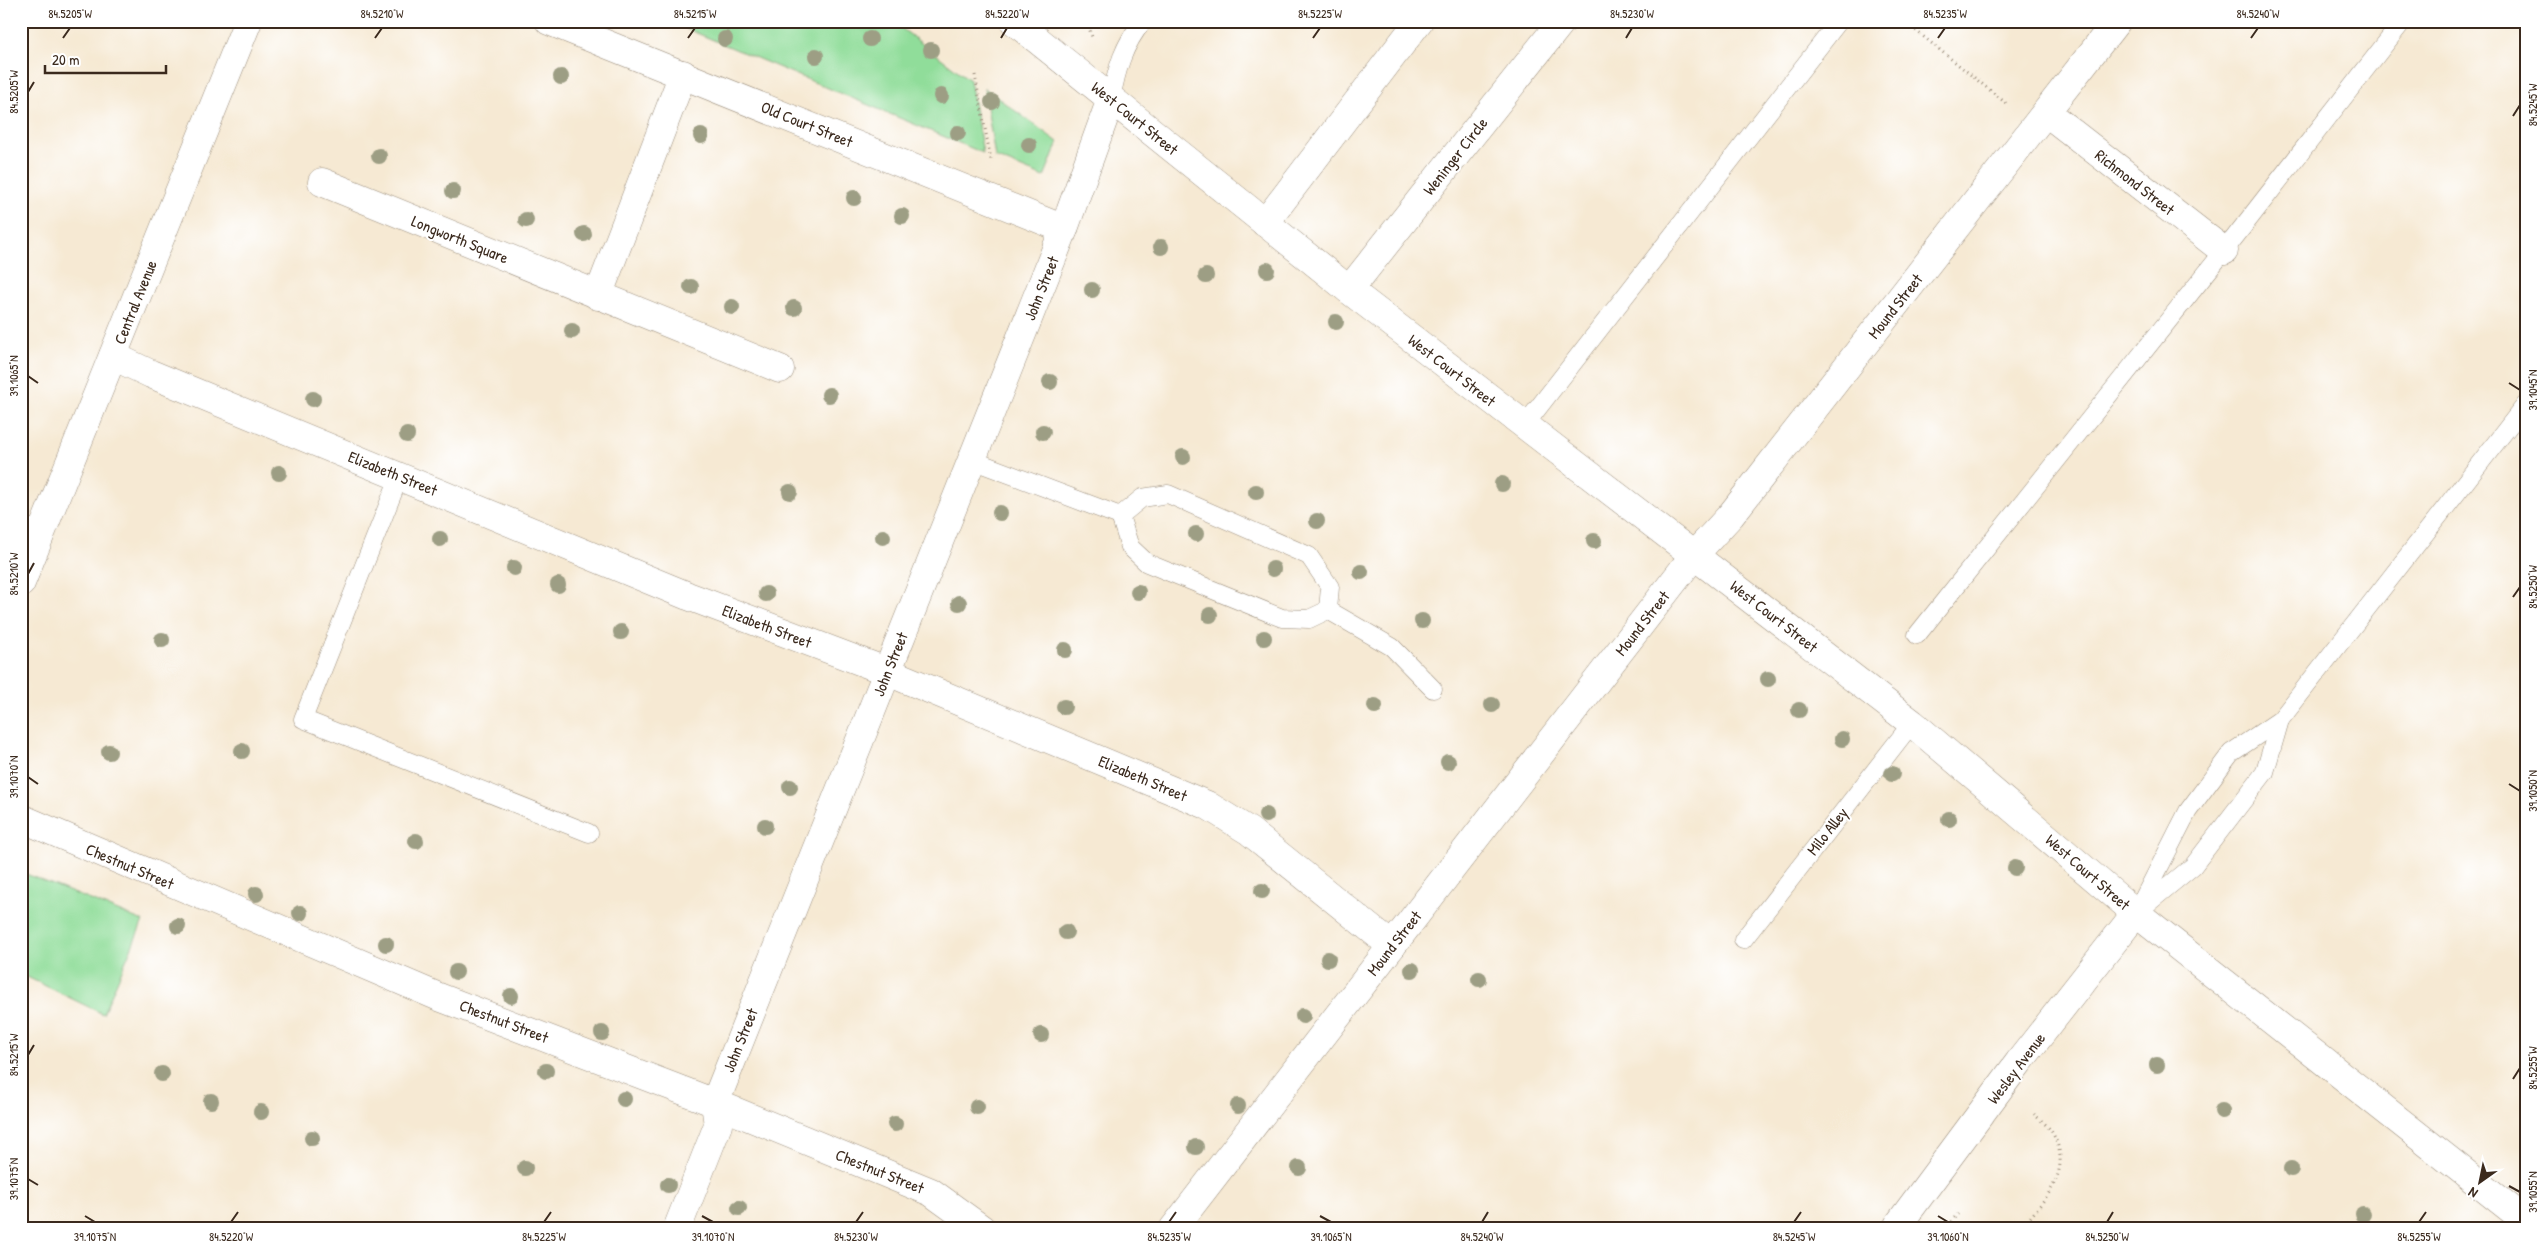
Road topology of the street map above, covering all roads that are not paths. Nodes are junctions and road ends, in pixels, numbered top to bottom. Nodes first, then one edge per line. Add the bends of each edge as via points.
1 (248, 21) edge
2 (549, 21) edge
3 (1014, 21) edge
4 (1143, 21) edge
5 (1419, 21) edge
6 (1562, 21) edge
7 (1839, 21) edge
8 (2117, 21) edge
9 (2404, 21) edge
10 (683, 74) junction
11 (1111, 99) junction
12 (2047, 113) junction
13 (322, 182) dead end
14 (1265, 223) junction
15 (1064, 229) junction
16 (2224, 251) junction
17 (1349, 290) junction
18 (598, 296) junction
19 (113, 356) junction
20 (780, 369) dead end
21 (2526, 404) edge
22 (1524, 426) junction
23 (972, 460) junction
24 (400, 475) junction
25 (1120, 516) junction
26 (30, 534) edge
27 (1695, 554) junction
28 (21, 583) edge
29 (1328, 610) junction
30 (1916, 636) dead end
31 (886, 671) junction
32 (1433, 690) dead end
33 (2280, 720) junction
34 (1912, 723) junction
35 (21, 818) edge
36 (589, 833) dead end
37 (2136, 913) junction
38 (1743, 940) dead end
39 (1392, 946) junction
40 (715, 1103) junction
41 (2517, 1221) edge
42 (1898, 1225) dead end
43 (677, 1229) edge
44 (982, 1229) edge
45 (1173, 1229) edge

1 - 19 street, Central Avenue
2 - 10 street, Old Court Street
3 - 11 street, West Court Street
4 - 11 lane via 1117,65
5 - 14 street
6 - 17 street, Weninger Circle
7 - 22 lane
8 - 12 street, Mound Street
9 - 16 lane
10 - 15 street, Old Court Street
10 - 18 street
11 - 14 street, West Court Street
11 - 15 street, John Street
12 - 16 street, Richmond Street
12 - 27 street, Mound Street via 1731,515
13 - 18 street, Longworth Square
14 - 17 street, West Court Street
15 - 23 street, John Street
16 - 30 lane
17 - 22 street, West Court Street
18 - 20 street, Longworth Square
19 - 24 street, Elizabeth Street
19 - 26 street, Central Avenue
21 - 33 lane
22 - 27 street, West Court Street
23 - 25 lane
23 - 31 street, John Street
24 - 31 street, Elizabeth Street via 688,596
24 - 36 lane via 303,719
25 - 29 lane via 1130,547 1147,563 1282,618 1309,619
25 - 29 lane via 1142,498 1168,494 1309,556 1330,587
26 - 28 street, Central Avenue
27 - 34 street, West Court Street
27 - 39 street, Mound Street
29 - 32 lane via 1392,647
31 - 39 street, Elizabeth Street via 1207,806 1249,831
31 - 40 street, John Street
33 - 37 lane via 2231,753 2194,804
33 - 37 lane via 2265,772 2193,866
34 - 37 street, West Court Street
34 - 38 lane, Milo Alley
35 - 40 street, Chestnut Street via 439,997
37 - 41 street, West Court Street
37 - 42 street, Wesley Avenue via 2019,1062
39 - 45 street, Mound Street
40 - 43 street, John Street via 718,1125
40 - 44 street, Chestnut Street via 931,1192

